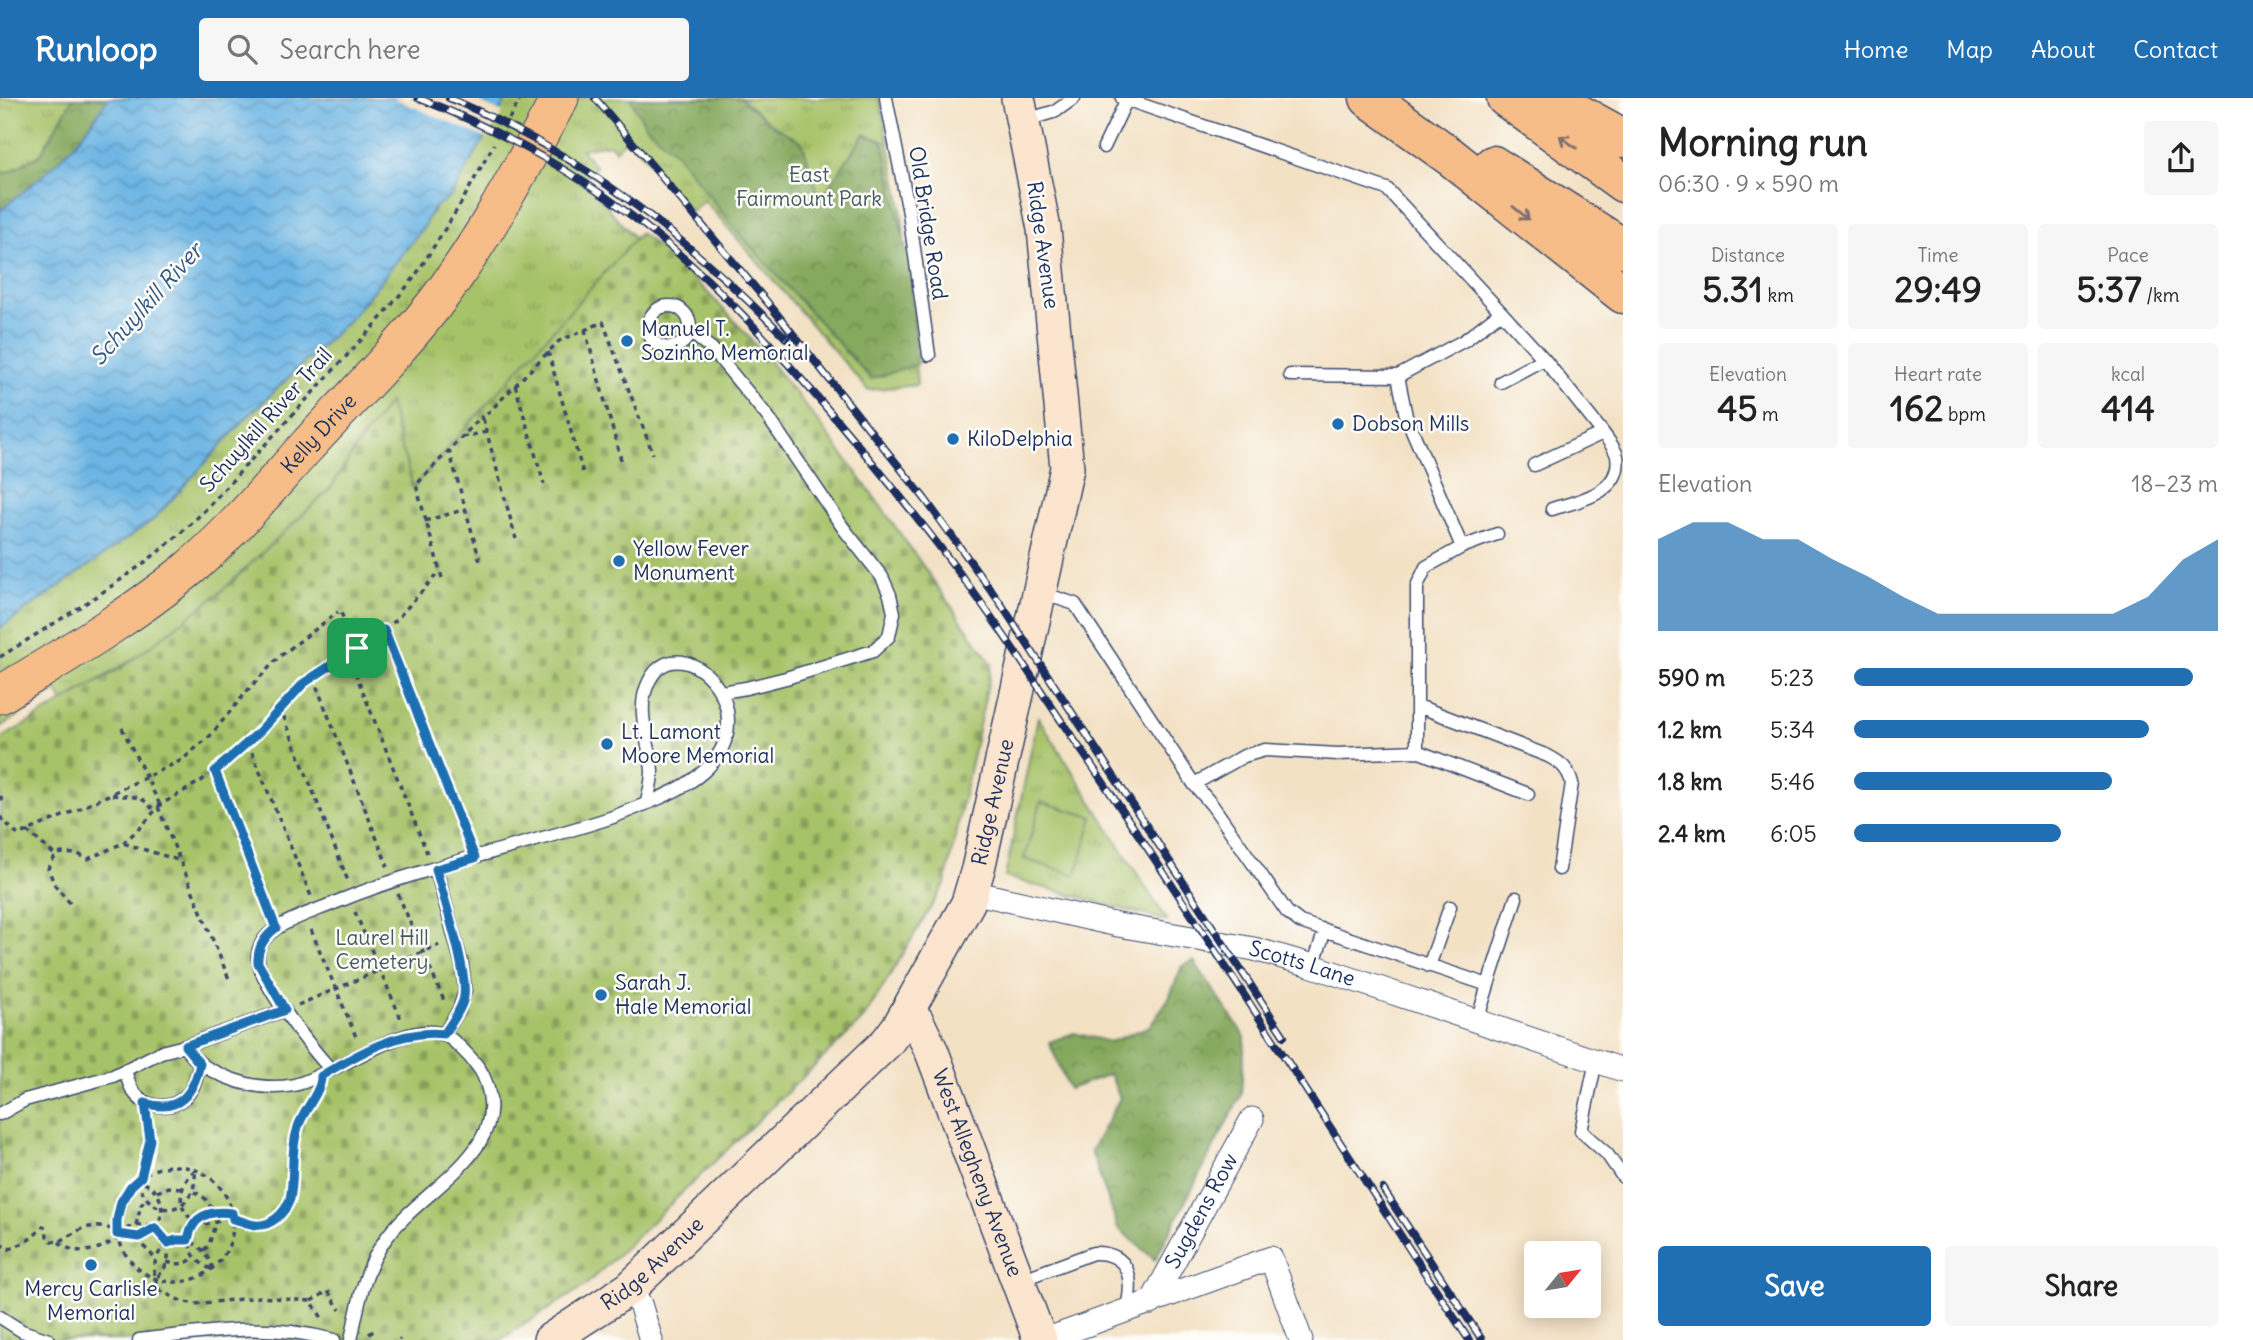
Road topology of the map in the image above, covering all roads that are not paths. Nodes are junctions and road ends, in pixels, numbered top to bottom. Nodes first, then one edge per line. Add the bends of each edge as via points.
1 (560, 98) edge
2 (886, 98) edge
3 (1074, 98) edge
4 (1369, 98) edge
5 (1376, 98) edge
6 (1506, 98) edge
7 (1550, 98) edge
8 (1124, 99) edge
9 (1020, 109) edge
10 (1623, 138) edge
11 (1104, 147) dead end
12 (1623, 183) edge
13 (1623, 248) edge
14 (1623, 294) edge
15 (1501, 312) junction
16 (689, 331) dead end
17 (929, 355) dead end
18 (1544, 359) junction
19 (1290, 375) dead end
20 (1398, 376) junction
21 (1500, 382) dead end
22 (1603, 433) junction
23 (1534, 465) dead end
24 (1552, 509) dead end
25 (1497, 534) dead end
26 (1462, 547) junction
27 (1040, 592) junction
28 (722, 692) junction
29 (0, 695) edge
30 (1418, 706) junction
31 (1417, 751) junction
32 (1194, 784) junction
33 (1528, 794) dead end
34 (647, 802) junction
35 (435, 869) junction
36 (1559, 869) dead end
37 (972, 892) junction
38 (1516, 898) dead end
39 (1451, 907) dead end
40 (1325, 930) junction
41 (1313, 966) junction
42 (1429, 966) junction
43 (1488, 985) junction
44 (285, 1010) junction
45 (908, 1011) junction
46 (1477, 1021) junction
47 (444, 1034) junction
48 (185, 1046) junction
49 (1596, 1060) junction
50 (200, 1064) junction
51 (125, 1070) junction
52 (1623, 1070) edge
53 (326, 1073) junction
54 (0, 1114) edge
55 (1252, 1119) dead end
56 (1623, 1177) edge
57 (1017, 1281) junction
58 (630, 1288) junction
59 (1151, 1303) junction
60 (1126, 1312) junction
61 (0, 1317) edge
62 (326, 1339) edge
63 (48, 1340) edge
64 (139, 1340) edge
65 (351, 1340) edge
66 (550, 1340) edge
67 (651, 1340) edge
68 (1040, 1340) edge
69 (1045, 1340) edge
70 (1301, 1340) edge

1 - 29 main road, Kelly Drive via 476,245 443,293 237,524 140,606
2 - 17 lane, Old Bridge Road via 909,213
3 - 9 lane via 1056,111
4 -> 14 highway
5 - 13 highway
12 -> 6 highway
7 - 10 highway
8 - 11 lane
8 - 15 lane via 1387,189
9 - 27 main road, Ridge Avenue via 1044,229 1067,454
15 - 18 lane
15 - 20 lane via 1465,340
16 - 28 lane via 712,349 768,417 882,577 894,613 889,636 873,651
18 - 21 lane
18 - 22 lane
19 - 20 lane
20 - 26 lane via 1406,416
22 - 23 lane
22 - 24 lane via 1617,455 1617,474 1602,493
25 - 26 lane
26 - 30 lane via 1426,567 1417,586
27 - 32 lane via 1074,604
27 - 37 main road, Ridge Avenue
28 - 34 lane via 728,731 715,759 694,779
28 - 34 lane via 710,676 685,663 668,663 650,679 643,704 652,770
30 - 31 lane
30 - 36 lane via 1548,756 1569,772 1572,783
31 - 32 lane via 1338,754 1265,750 1244,756
31 - 33 lane
32 - 40 lane via 1287,912
34 - 35 lane via 600,821
35 - 44 lane via 351,896 276,928 262,942 257,956
35 - 47 lane via 465,991
37 - 41 street, Scotts Lane via 1254,949
37 - 45 main road, Ridge Avenue
38 - 43 lane
39 - 42 lane
40 - 41 lane
40 - 42 lane
41 - 46 street, Scotts Lane
42 - 43 lane
43 - 46 lane
44 - 48 lane
44 - 53 lane
45 - 57 main road, West Allegheny Avenue via 932,1052
45 - 58 main road, Ridge Avenue via 873,1056
46 - 49 street, Scotts Lane
47 - 53 lane via 407,1037
47 - 65 lane via 469,1055 482,1074 490,1100 488,1128 465,1162 384,1240 365,1280
48 - 50 lane
48 - 51 lane via 150,1056
49 - 52 street, Scotts Lane
49 - 56 lane via 1581,1131 1607,1154
50 - 51 lane via 193,1087 181,1100 162,1106 145,1103 133,1090
50 - 53 lane via 240,1082 268,1087 295,1085
51 - 54 lane via 36,1096
55 - 59 street, Sugdens Row
57 - 60 lane via 1093,1253 1106,1253 1126,1268 1131,1282
57 - 68 main road, West Allegheny Avenue
58 - 66 main road, Ridge Avenue
58 - 67 street
59 - 60 street
59 - 70 street via 1271,1258
60 - 69 street
61 - 63 lane
62 - 64 lane via 252,1328

